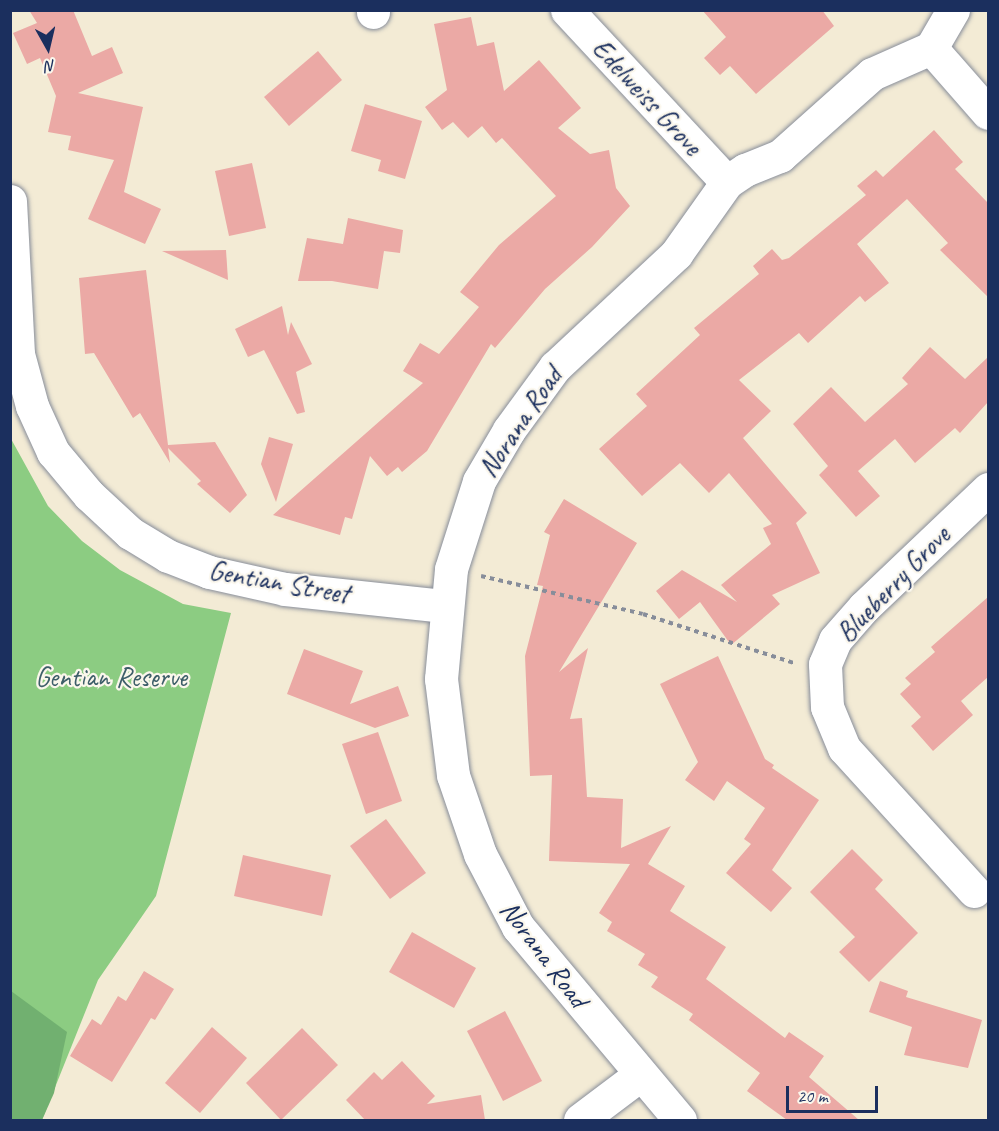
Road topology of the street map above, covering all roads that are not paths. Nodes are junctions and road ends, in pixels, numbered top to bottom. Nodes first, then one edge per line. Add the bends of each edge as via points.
1 (567, 10) edge
2 (953, 10) edge
3 (931, 48) junction
4 (988, 113) edge
5 (727, 182) junction
6 (10, 201) edge
7 (988, 489) edge
8 (445, 606) junction
9 (974, 891) dead end
10 (641, 1074) junction
11 (580, 1120) edge
12 (680, 1120) edge

1 - 5 street, Edelweiss Grove
2 - 3 street
3 - 4 street
3 - 5 street, Norana Road via 872,74 780,156
5 - 8 street, Norana Road via 676,254 555,367 528,402 478,482 451,569
6 - 8 street, Gentian Street via 18,354 32,406 53,452 89,495 130,532 168,556 209,572 285,589
7 - 9 street, Blueberry Grove via 864,607 835,640 825,673 827,707 844,747
8 - 10 street, Norana Road via 441,679 446,730 453,775 480,854 518,927
10 - 11 street
10 - 12 street, Norana Road

